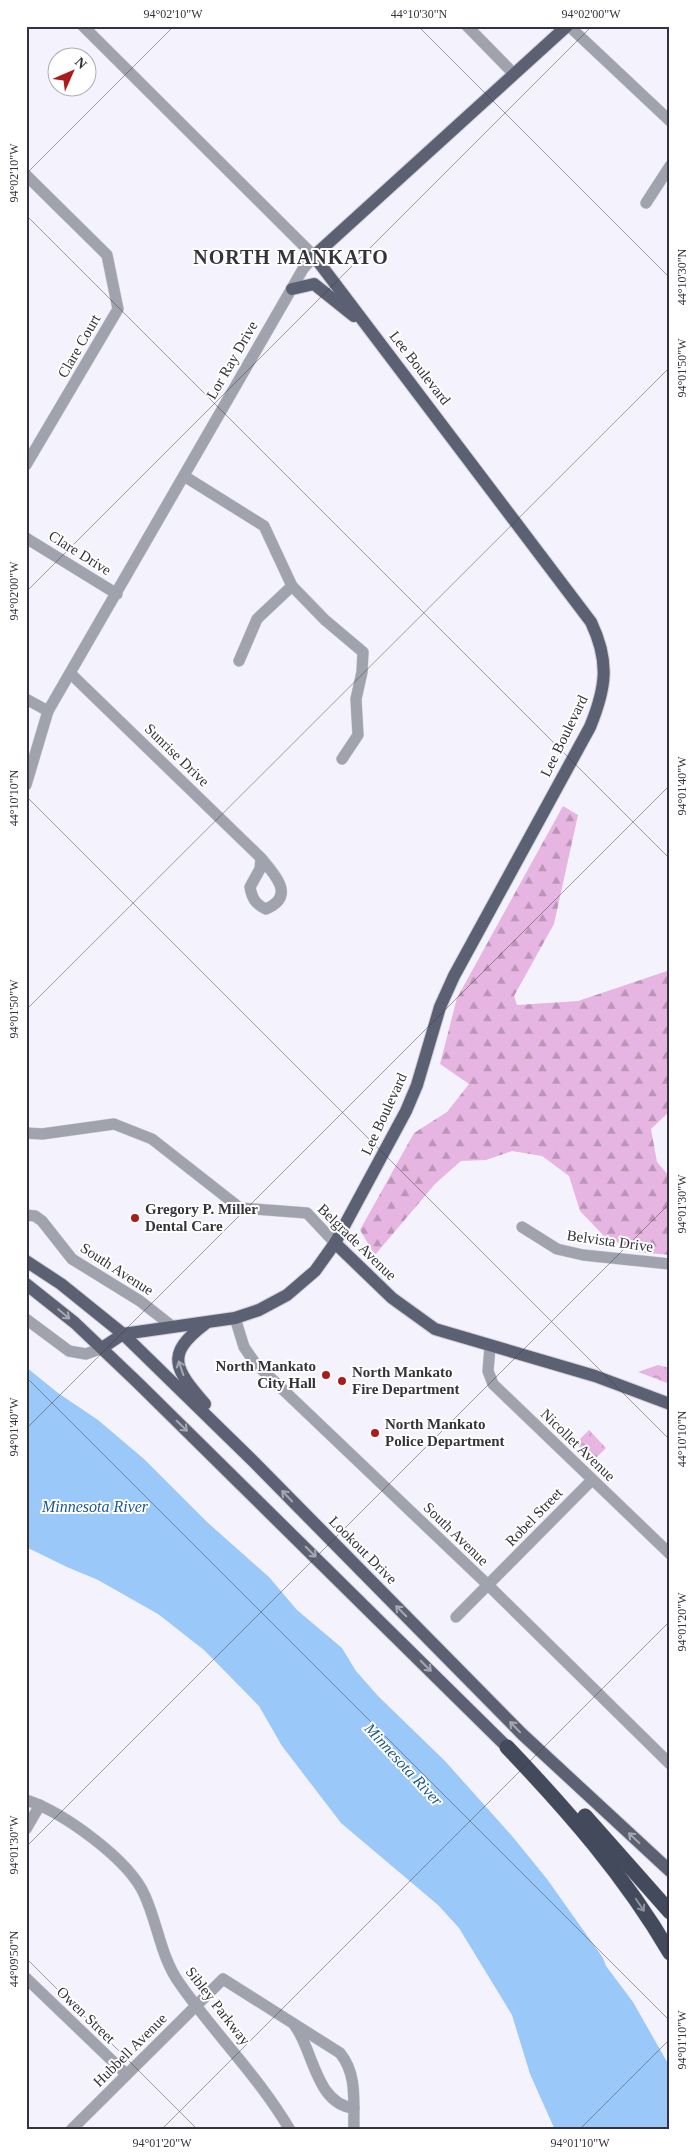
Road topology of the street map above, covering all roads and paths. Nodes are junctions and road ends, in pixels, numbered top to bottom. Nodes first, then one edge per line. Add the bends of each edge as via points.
1 (83, 26) edge
2 (467, 26) edge
3 (568, 26) edge
4 (513, 73) junction
5 (670, 121) edge
6 (670, 166) edge
7 (26, 176) edge
8 (646, 203) dead end
9 (314, 256) junction
10 (292, 289) junction
11 (370, 331) junction
12 (26, 465) edge
13 (184, 476) junction
14 (26, 538) edge
15 (292, 586) junction
16 (118, 594) junction
17 (239, 661) dead end
18 (71, 674) junction
19 (26, 699) edge
20 (48, 711) junction
21 (342, 759) dead end
22 (26, 785) edge
23 (261, 858) dead end
24 (26, 1132) edge
25 (26, 1215) edge
26 (522, 1227) dead end
27 (336, 1243) junction
28 (26, 1252) edge
29 (26, 1261) edge
30 (670, 1264) edge
31 (26, 1284) edge
32 (90, 1307) junction
33 (235, 1318) junction
34 (26, 1319) edge
35 (208, 1322) junction
36 (173, 1327) junction
37 (123, 1334) junction
38 (490, 1347) junction
39 (102, 1348) junction
40 (670, 1404) edge
41 (253, 1461) junction
42 (592, 1480) junction
43 (670, 1554) edge
44 (488, 1586) junction
45 (456, 1617) dead end
46 (507, 1747) junction
47 (670, 1764) edge
48 (26, 1800) edge
49 (40, 1804) junction
50 (26, 1829) edge
51 (670, 1871) edge
52 (670, 1912) edge
53 (670, 1953) edge
54 (26, 1978) edge
55 (196, 2006) junction
56 (292, 2023) junction
57 (126, 2074) junction
58 (354, 2108) junction
59 (71, 2130) edge
60 (290, 2130) edge
61 (354, 2130) edge

1 - 9 street, Lee Boulevard
2 - 4 street
3 - 4 main road, Lor Ray Drive
3 - 5 street
4 - 9 main road, Lor Ray Drive
6 - 8 street
7 - 12 street, Clare Court via 107,255 118,309
9 - 10 street, Lor Ray Drive
9 - 11 main road, Lee Boulevard
10 - 11 main road via 314,284
10 - 13 street, Lor Ray Drive
11 - 27 main road, Lee Boulevard via 592,622 600,640 604,685 590,727 454,976 440,1007 406,1111
13 - 15 street via 264,526
13 - 16 street, Lor Ray Drive
14 - 16 street, Clare Drive
15 - 17 street via 257,619
15 - 21 street via 324,620 363,652 356,699 358,735
16 - 18 street, Lor Ray Drive
18 - 20 street, Lor Ray Drive
18 - 23 street, Sunrise Drive
19 - 20 street
20 - 22 street, Lor Ray Drive
24 - 27 street, Belgrade Avenue via 42,1134 114,1124 152,1139 240,1208 307,1214
25 - 36 street, South Avenue via 42,1221 72,1259 140,1301
26 - 30 street, Belvista Drive via 557,1249 583,1255
27 - 33 main road, Lee Boulevard via 315,1271 287,1295
27 - 38 main road, Belgrade Avenue via 412,1314 435,1329
28 - 32 main road via 64,1278
29 - 32 main road, Lookout Drive
31 -> 39 main road
32 - 37 main road, Lookout Drive
33 - 35 main road, Lee Boulevard
33 - 44 street, South Avenue via 244,1346 254,1363
34 - 39 street via 69,1351 86,1354
35 - 36 main road, Lee Boulevard
41 -> 35 main road via 191,1388 181,1371 180,1347
36 - 37 main road, Lee Boulevard
37 - 39 main road, Lee Boulevard
37 - 41 main road, Lookout Drive
38 - 40 main road, Belgrade Avenue via 595,1376
38 - 42 street, Nicollet Avenue via 488,1371 493,1384
39 -> 46 main road
51 -> 41 main road, Lookout Drive via 522,1734
42 - 43 street, Nicollet Avenue
42 - 44 street, Robel Street
44 - 45 street, Robel Street
44 - 47 street, South Avenue
46 - 52 highway via 567,1798
46 -> 53 highway via 590,1837
48 - 49 street, Sibley Parkway
49 - 50 street
49 - 55 street, Sibley Parkway via 70,1822 130,1872 144,1894 170,1968
54 - 57 street, Owen Street
55 - 56 street, Hubbell Avenue via 223,1979
55 - 57 street, Hubbell Avenue
55 - 60 street, Sibley Parkway via 260,2084
56 - 58 street via 301,2034 320,2082 334,2098 346,2107
56 - 58 street via 340,2053 348,2063 353,2077
57 - 59 street, Hubbell Avenue
58 - 61 street

